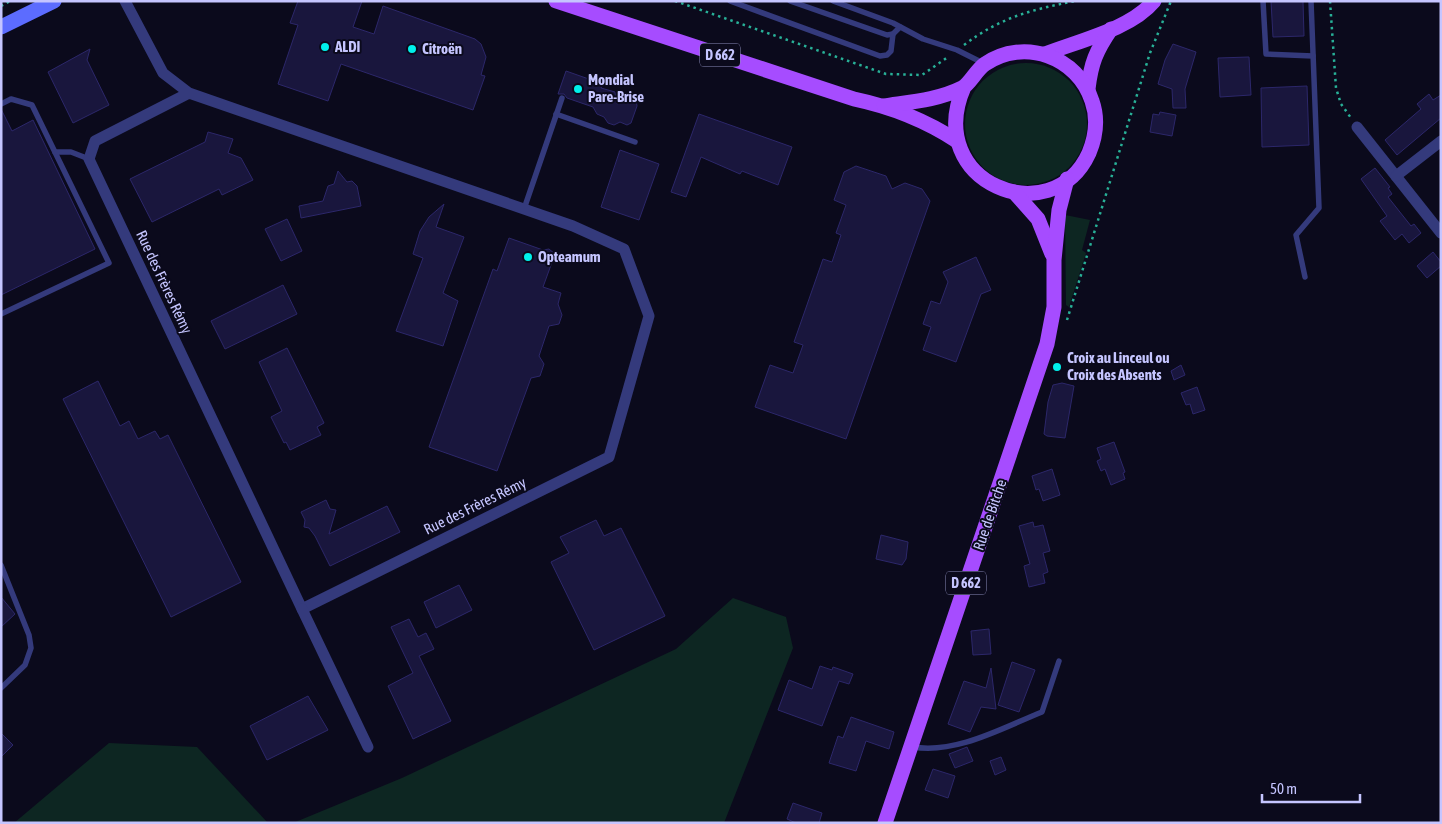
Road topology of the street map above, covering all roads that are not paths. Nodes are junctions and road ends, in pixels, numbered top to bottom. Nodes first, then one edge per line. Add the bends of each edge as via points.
1 (54, 1) edge
2 (125, 1) edge
3 (556, 1) edge
4 (730, 1) edge
5 (790, 1) edge
6 (833, 1) edge
7 (1154, 1) edge
8 (1263, 1) edge
9 (1311, 1) edge
10 (1, 27) edge
11 (900, 27) junction
12 (1111, 29) junction
13 (893, 34) junction
14 (1045, 54) junction
15 (1313, 56) junction
16 (985, 64) junction
17 (964, 87) junction
18 (1088, 89) junction
19 (189, 93) junction
20 (562, 98) dead end
21 (1, 104) edge
22 (884, 106) junction
23 (556, 114) junction
24 (1357, 127) road end
25 (957, 141) junction
26 (1441, 141) edge
27 (635, 142) dead end
28 (55, 152) junction
29 (89, 159) junction
30 (1396, 176) junction
31 (1067, 179) junction
32 (1014, 192) junction
33 (524, 209) junction
34 (1441, 233) edge
35 (1054, 260) junction
36 (1305, 277) dead end
37 (1, 314) edge
38 (1, 565) edge
39 (302, 609) junction
40 (1059, 661) dead end
41 (1, 688) edge
42 (911, 746) junction
43 (368, 747) dead end
44 (885, 823) edge

1 - 10 street
2 - 19 street, Rue des Frères Rémy via 163,73
3 - 22 main road, D 662
4 - 13 lane via 880,56 892,51
5 - 13 lane via 876,32
6 - 11 lane
7 - 12 main road via 1132,19
8 - 15 lane via 1266,54
9 - 15 lane
11 - 13 lane
11 - 16 lane
12 - 14 main road
12 - 18 main road via 1097,49
14 - 16 main road via 1014,52
14 - 18 main road via 1070,67
15 - 36 lane via 1319,208 1296,235
16 - 17 main road
17 - 22 main road, D 662 via 922,100
17 - 25 main road via 955,113
18 - 31 main road via 1096,116 1095,131 1086,158
19 - 29 street via 96,141
19 - 33 street, Rue des Frères Rémy
20 - 23 lane
21 - 28 lane via 11,99 32,105
22 - 25 main road, D 662 via 933,126
23 - 27 lane
23 - 33 lane
24 - 30 street
25 - 32 main road via 962,154 978,175 989,183
26 - 30 street
28 - 29 lane via 71,152
28 - 37 lane via 109,263
29 - 39 street, Rue des Frères Rémy
30 - 34 street
31 - 32 main road via 1042,191
31 - 35 main road, D 662 via 1059,210
32 - 35 main road, D 662 via 1038,219
33 - 39 street, Rue des Frères Rémy via 624,249 649,316 609,457
35 - 42 main road, Rue de Bitche / D 662 via 1054,307 1047,344
38 - 41 lane via 29,635 31,648 25,665
39 - 43 street
40 - 42 lane via 1042,712 969,741 930,749
42 - 44 main road, Rue de Bitche / D 662

